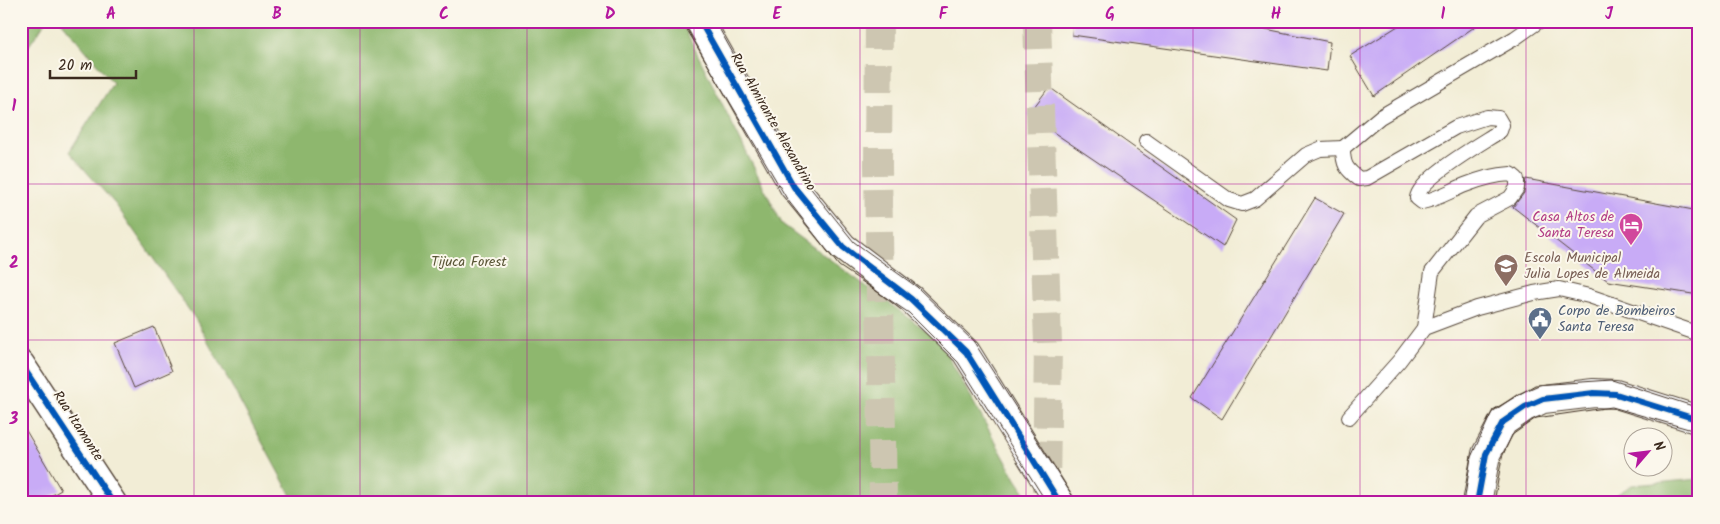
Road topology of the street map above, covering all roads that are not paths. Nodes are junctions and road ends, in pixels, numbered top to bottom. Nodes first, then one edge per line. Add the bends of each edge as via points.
1 (700, 21) edge
2 (1539, 21) edge
3 (1146, 141) dead end
4 (1343, 148) junction
5 (1424, 328) junction
6 (1699, 334) edge
7 (21, 364) edge
8 (1349, 417) dead end
9 (1699, 420) edge
10 (113, 503) edge
11 (1060, 503) edge
12 (1477, 503) edge

1 - 11 street, Rua Almirante Alexandrino via 794,187 843,247 911,298 966,352
2 - 4 lane via 1380,117
3 - 4 lane via 1229,200 1242,204 1255,199 1306,155 1320,148
4 - 5 lane via 1343,163 1350,172 1359,179 1367,178 1456,127 1487,116 1498,118 1502,125 1500,131 1440,170 1418,192 1417,198 1422,202 1494,175 1511,174 1517,179 1517,188 1510,198 1476,216 1432,272
5 - 6 lane via 1478,308 1559,289 1589,296
5 - 8 lane
7 - 10 street, Rua Itamonte
9 - 12 street via 1616,394 1594,393 1543,400 1525,407 1503,422 1486,454

